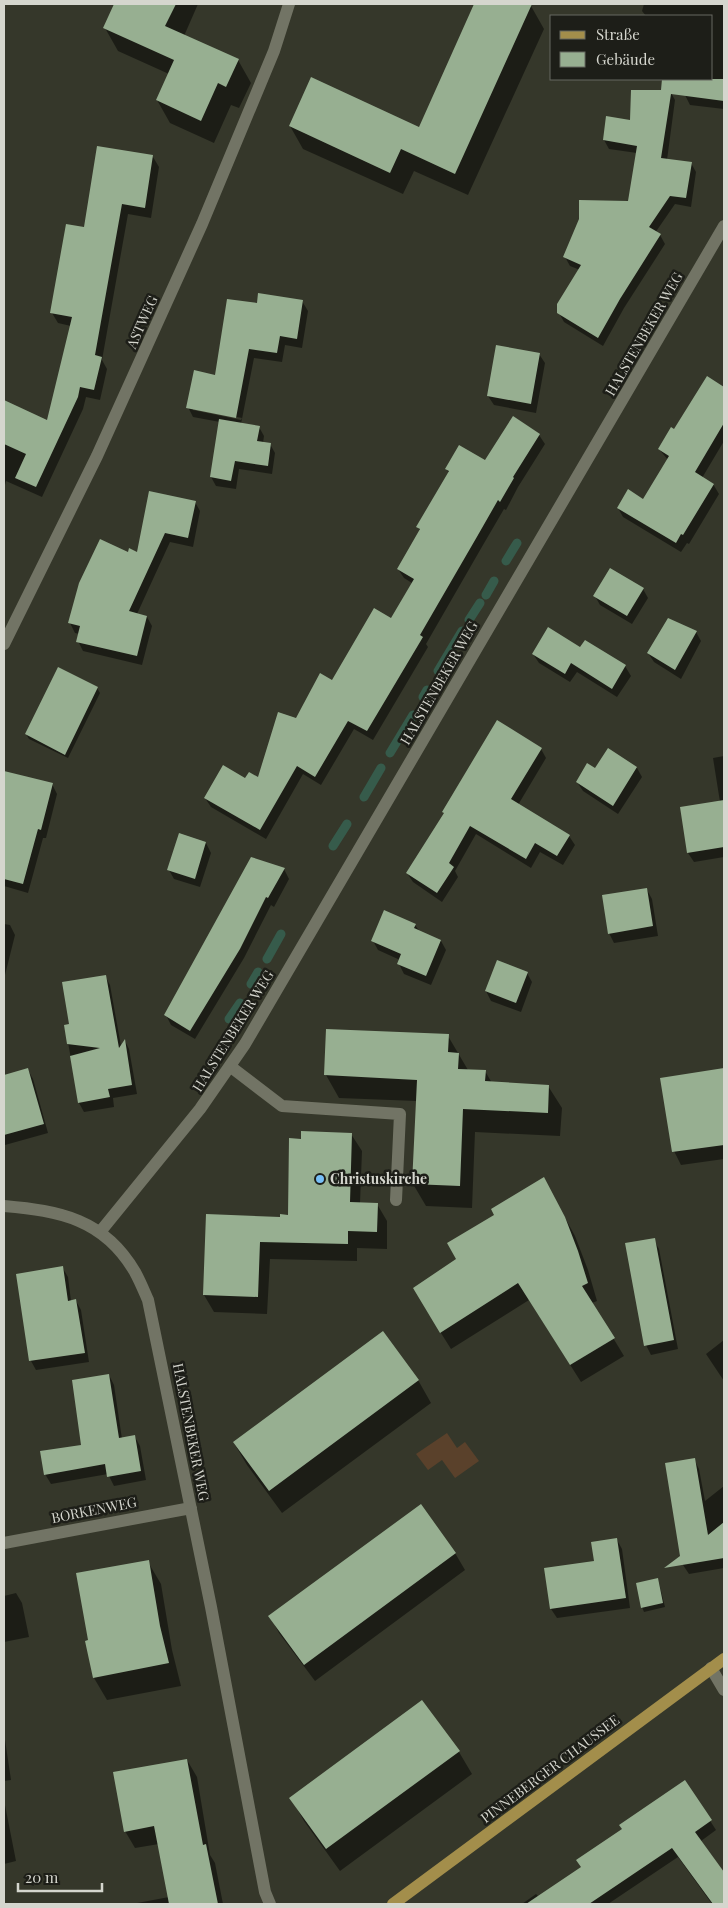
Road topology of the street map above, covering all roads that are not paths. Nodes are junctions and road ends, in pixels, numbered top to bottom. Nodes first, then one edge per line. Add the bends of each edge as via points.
1 (289, 4) edge
2 (724, 226) edge
3 (4, 644) edge
4 (231, 1067) junction
5 (396, 1200) dead end
6 (4, 1206) edge
7 (100, 1232) junction
8 (190, 1508) junction
9 (4, 1543) edge
10 (724, 1659) edge
11 (711, 1668) junction
12 (724, 1690) edge
13 (270, 1904) edge
14 (393, 1904) edge

1 - 3 street, ASTWEG via 274,51 202,224 112,424
2 - 4 street, HALSTENBEKER WEG
4 - 5 street via 282,1106 400,1114
4 - 7 street, HALSTENBEKER WEG
6 - 7 street via 61,1214 80,1220
7 - 8 street, HALSTENBEKER WEG via 120,1250 148,1300
8 - 9 street, BORKENWEG
8 - 13 street, HALSTENBEKER WEG via 212,1607 265,1892
10 - 11 main road, PINNEBERGER CHAUSSEE
11 - 12 street
11 - 14 main road, PINNEBERGER CHAUSSEE

